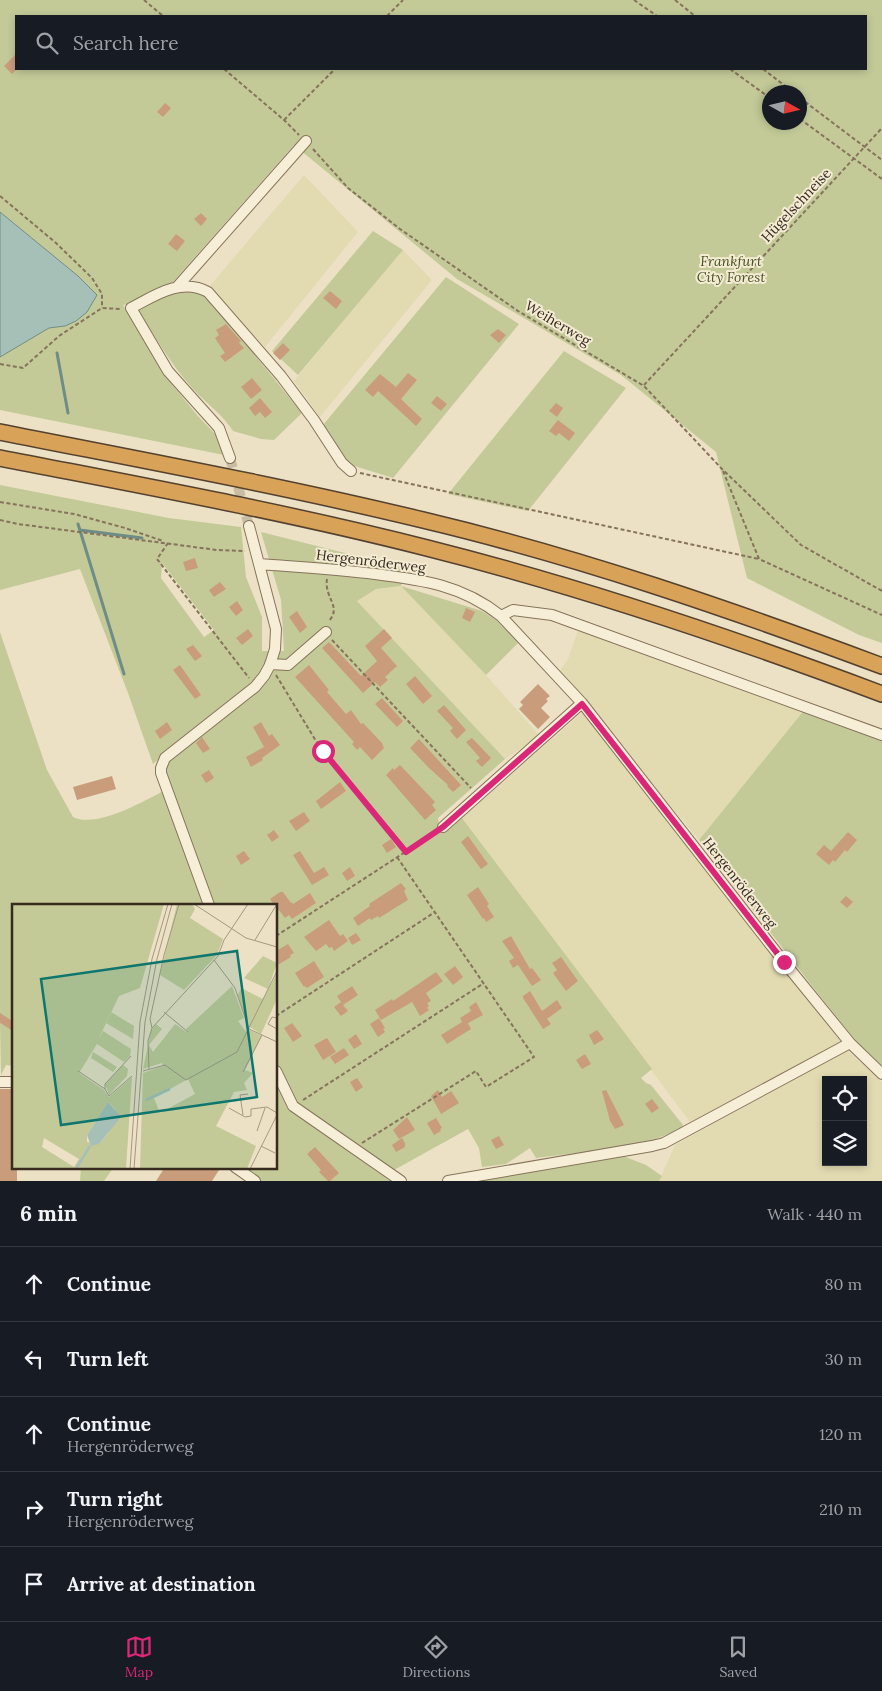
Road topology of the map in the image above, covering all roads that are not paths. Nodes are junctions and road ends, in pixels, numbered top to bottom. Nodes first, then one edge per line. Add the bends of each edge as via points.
1 (306, 141) road end
2 (177, 287) junction
3 (0, 432) edge
4 (0, 458) edge
5 (230, 458) tunnel mouth
6 (351, 471) road end
7 (249, 526) tunnel mouth
8 (260, 564) junction
9 (501, 616) junction
10 (326, 632) road end
11 (270, 665) junction
12 (882, 666) edge
13 (882, 694) edge
14 (582, 704) junction
15 (882, 735) edge
16 (443, 827) road end
17 (208, 904) edge
18 (850, 1043) junction
19 (882, 1074) edge
20 (278, 1075) edge
21 (236, 1168) edge
22 (255, 1181) edge
23 (401, 1181) edge
24 (448, 1181) edge

1 - 2 street
2 - 5 street via 131,308 168,371 219,428
2 - 6 street via 208,292 281,376
3 - 12 highway via 252,482 441,524 647,584
4 - 13 highway via 245,506 483,562 638,608
7 - 8 street
8 - 9 street, Hergenröderweg via 426,581 468,595
8 - 11 street via 276,629
9 - 14 street, Hergenröderweg
9 - 15 street via 513,610 552,615
10 - 11 street via 288,665
11 - 17 street via 255,686 165,758 161,768
14 - 16 street
14 - 18 street, Hergenröderweg
18 - 19 street, Hergenröderweg
18 - 24 street via 664,1143
20 - 23 street via 293,1106
21 - 22 street

